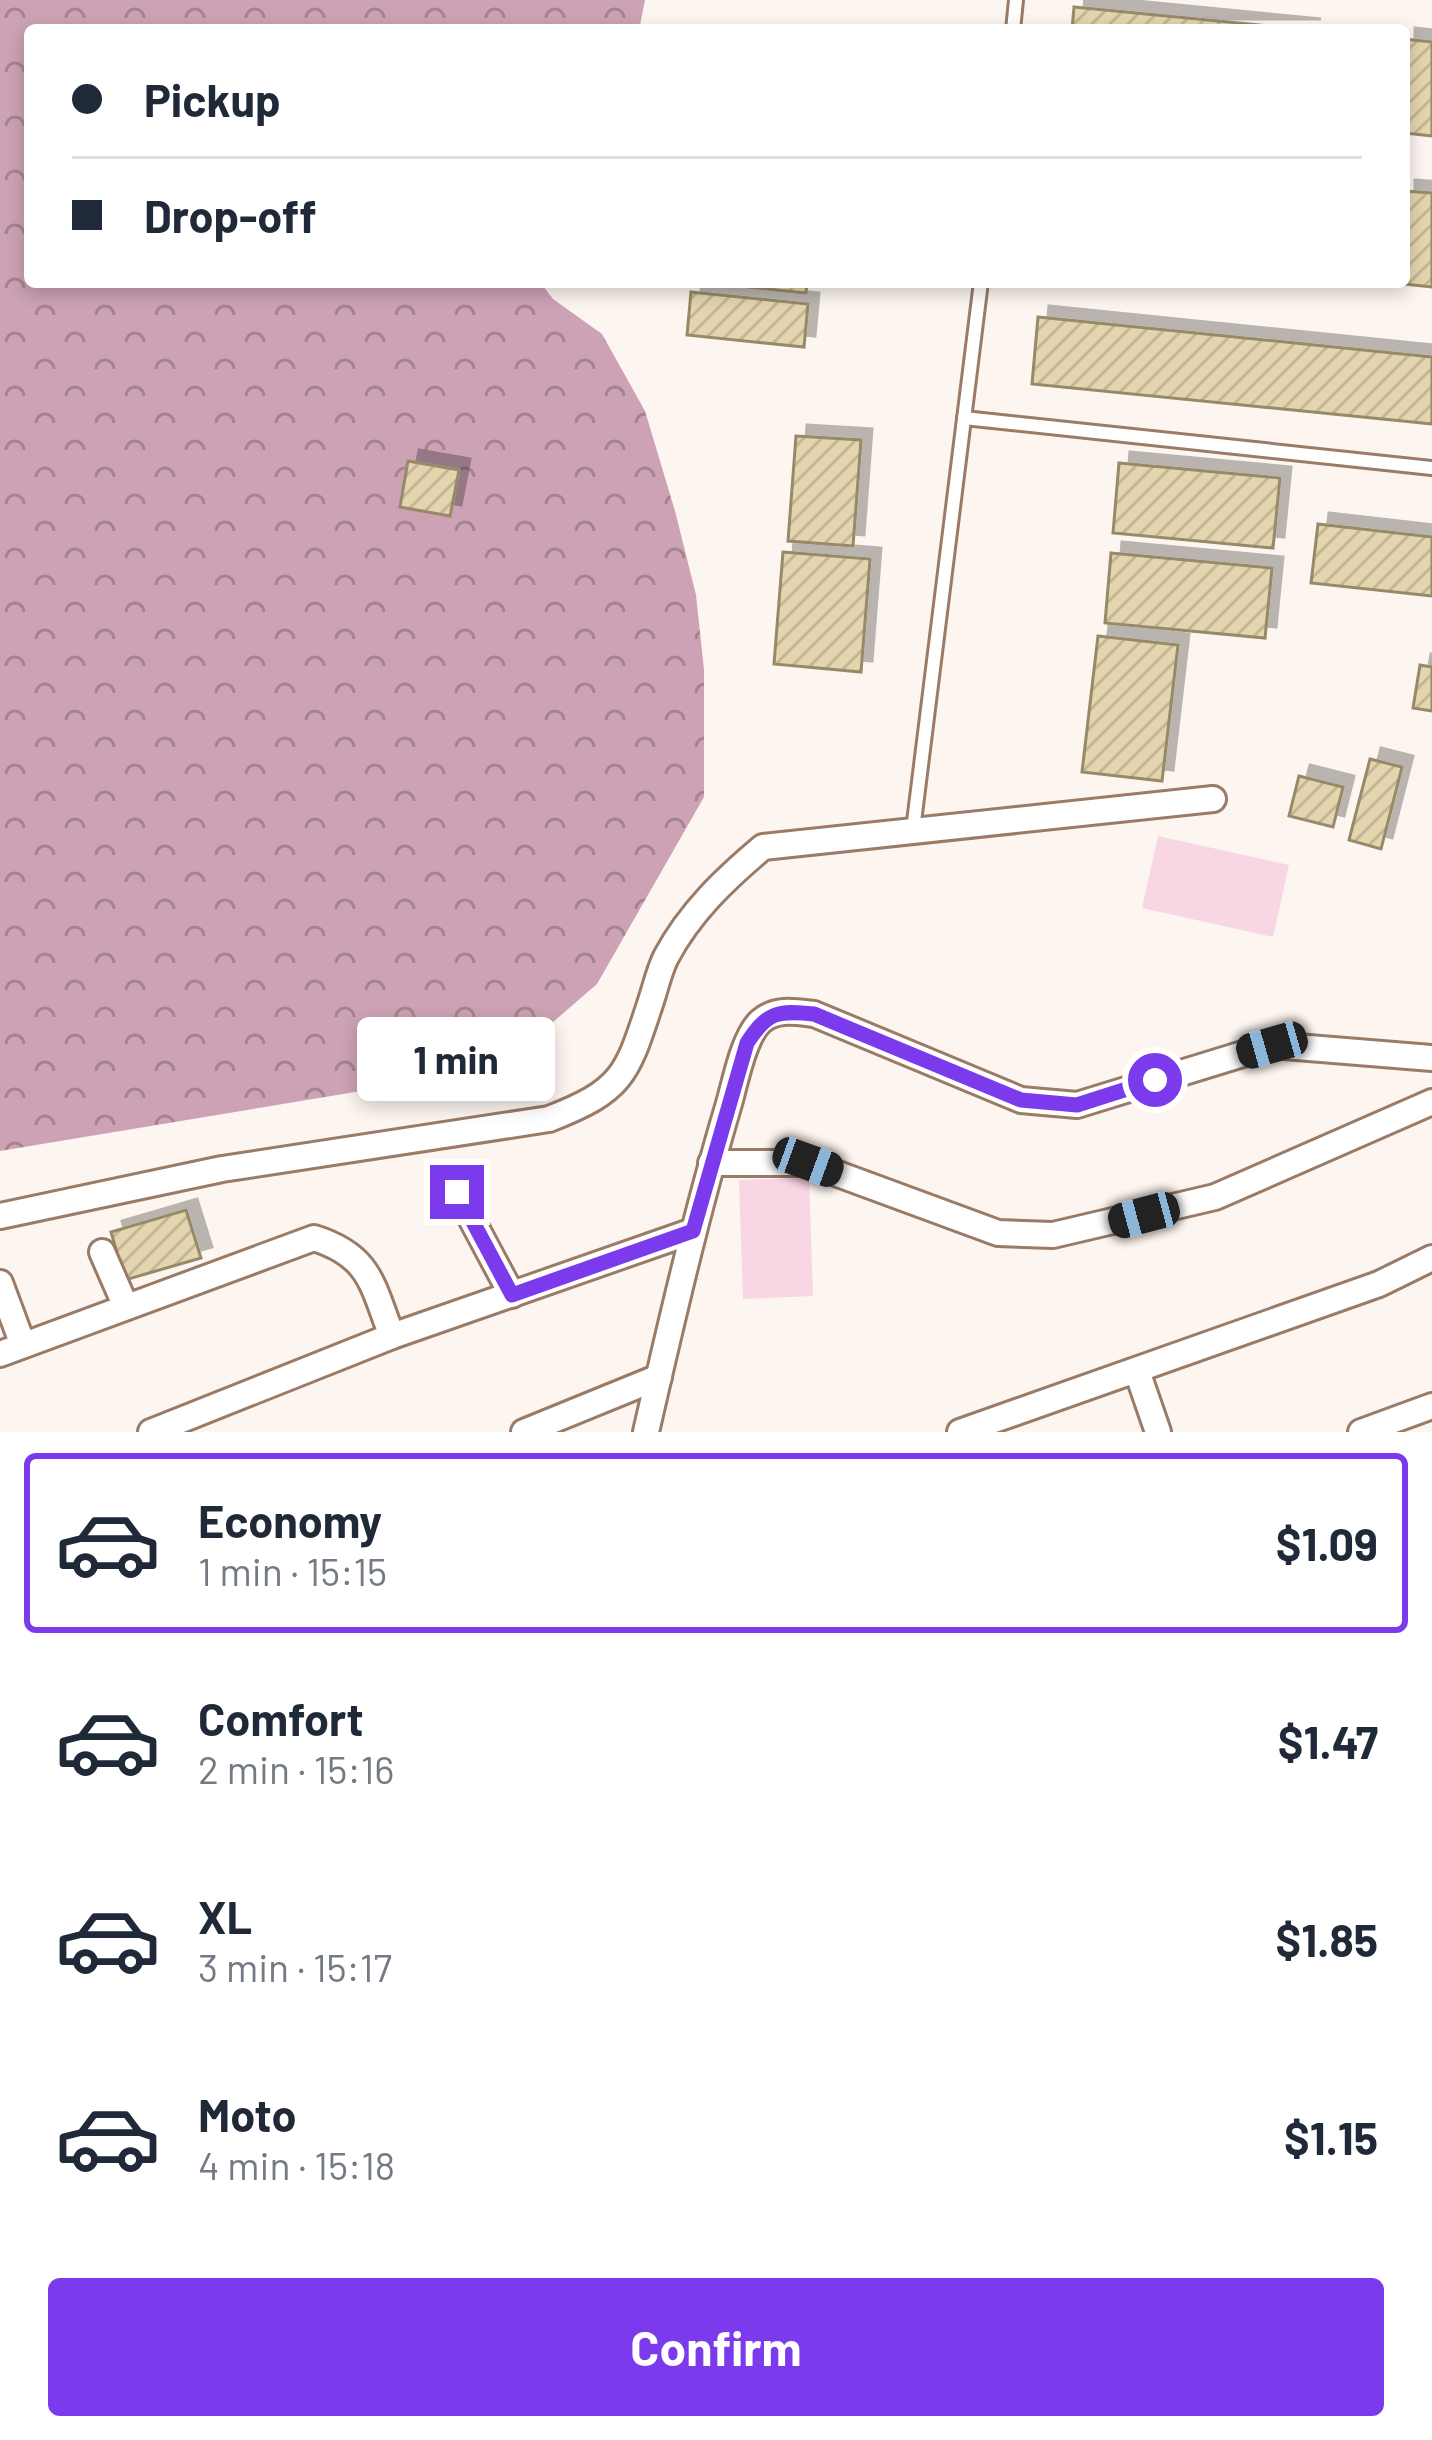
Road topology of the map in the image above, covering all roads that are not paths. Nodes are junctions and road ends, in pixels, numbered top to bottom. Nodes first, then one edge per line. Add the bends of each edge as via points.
1 (980, 288) edge
2 (964, 418) junction
3 (1432, 468) edge
4 (1213, 799) dead end
5 (913, 830) junction
6 (1432, 1058) edge
7 (1432, 1102) edge
8 (712, 1162) junction
9 (457, 1192) dead end
10 (0, 1216) edge
11 (693, 1231) junction
12 (102, 1252) dead end
13 (1432, 1258) edge
14 (0, 1283) edge
15 (512, 1295) junction
16 (126, 1307) junction
17 (392, 1336) junction
18 (12, 1350) edge
19 (1137, 1370) junction
20 (659, 1377) junction
21 (1432, 1406) edge
22 (151, 1432) edge
23 (524, 1432) edge
24 (646, 1432) edge
25 (960, 1432) edge
26 (1158, 1432) edge
27 (1360, 1432) edge

1 - 2 lane
2 - 3 lane
2 - 5 lane
4 - 5 street
5 - 10 street via 764,847 716,887 664,961 632,1061 589,1104 549,1119 222,1169
6 - 8 street via 1272,1045 1077,1105 1021,1100 814,1014 785,1011 761,1021 747,1043
7 - 8 street via 1215,1197 1053,1235 998,1233 808,1162
8 - 11 street
9 - 15 street
11 - 15 street
11 - 20 street
12 - 16 street
13 - 19 street
14 - 18 street
15 - 17 street
16 - 17 street via 314,1238 364,1265
16 - 18 street
17 - 22 street
19 - 25 street
19 - 26 street
20 - 23 street
20 - 24 street
21 - 27 street

